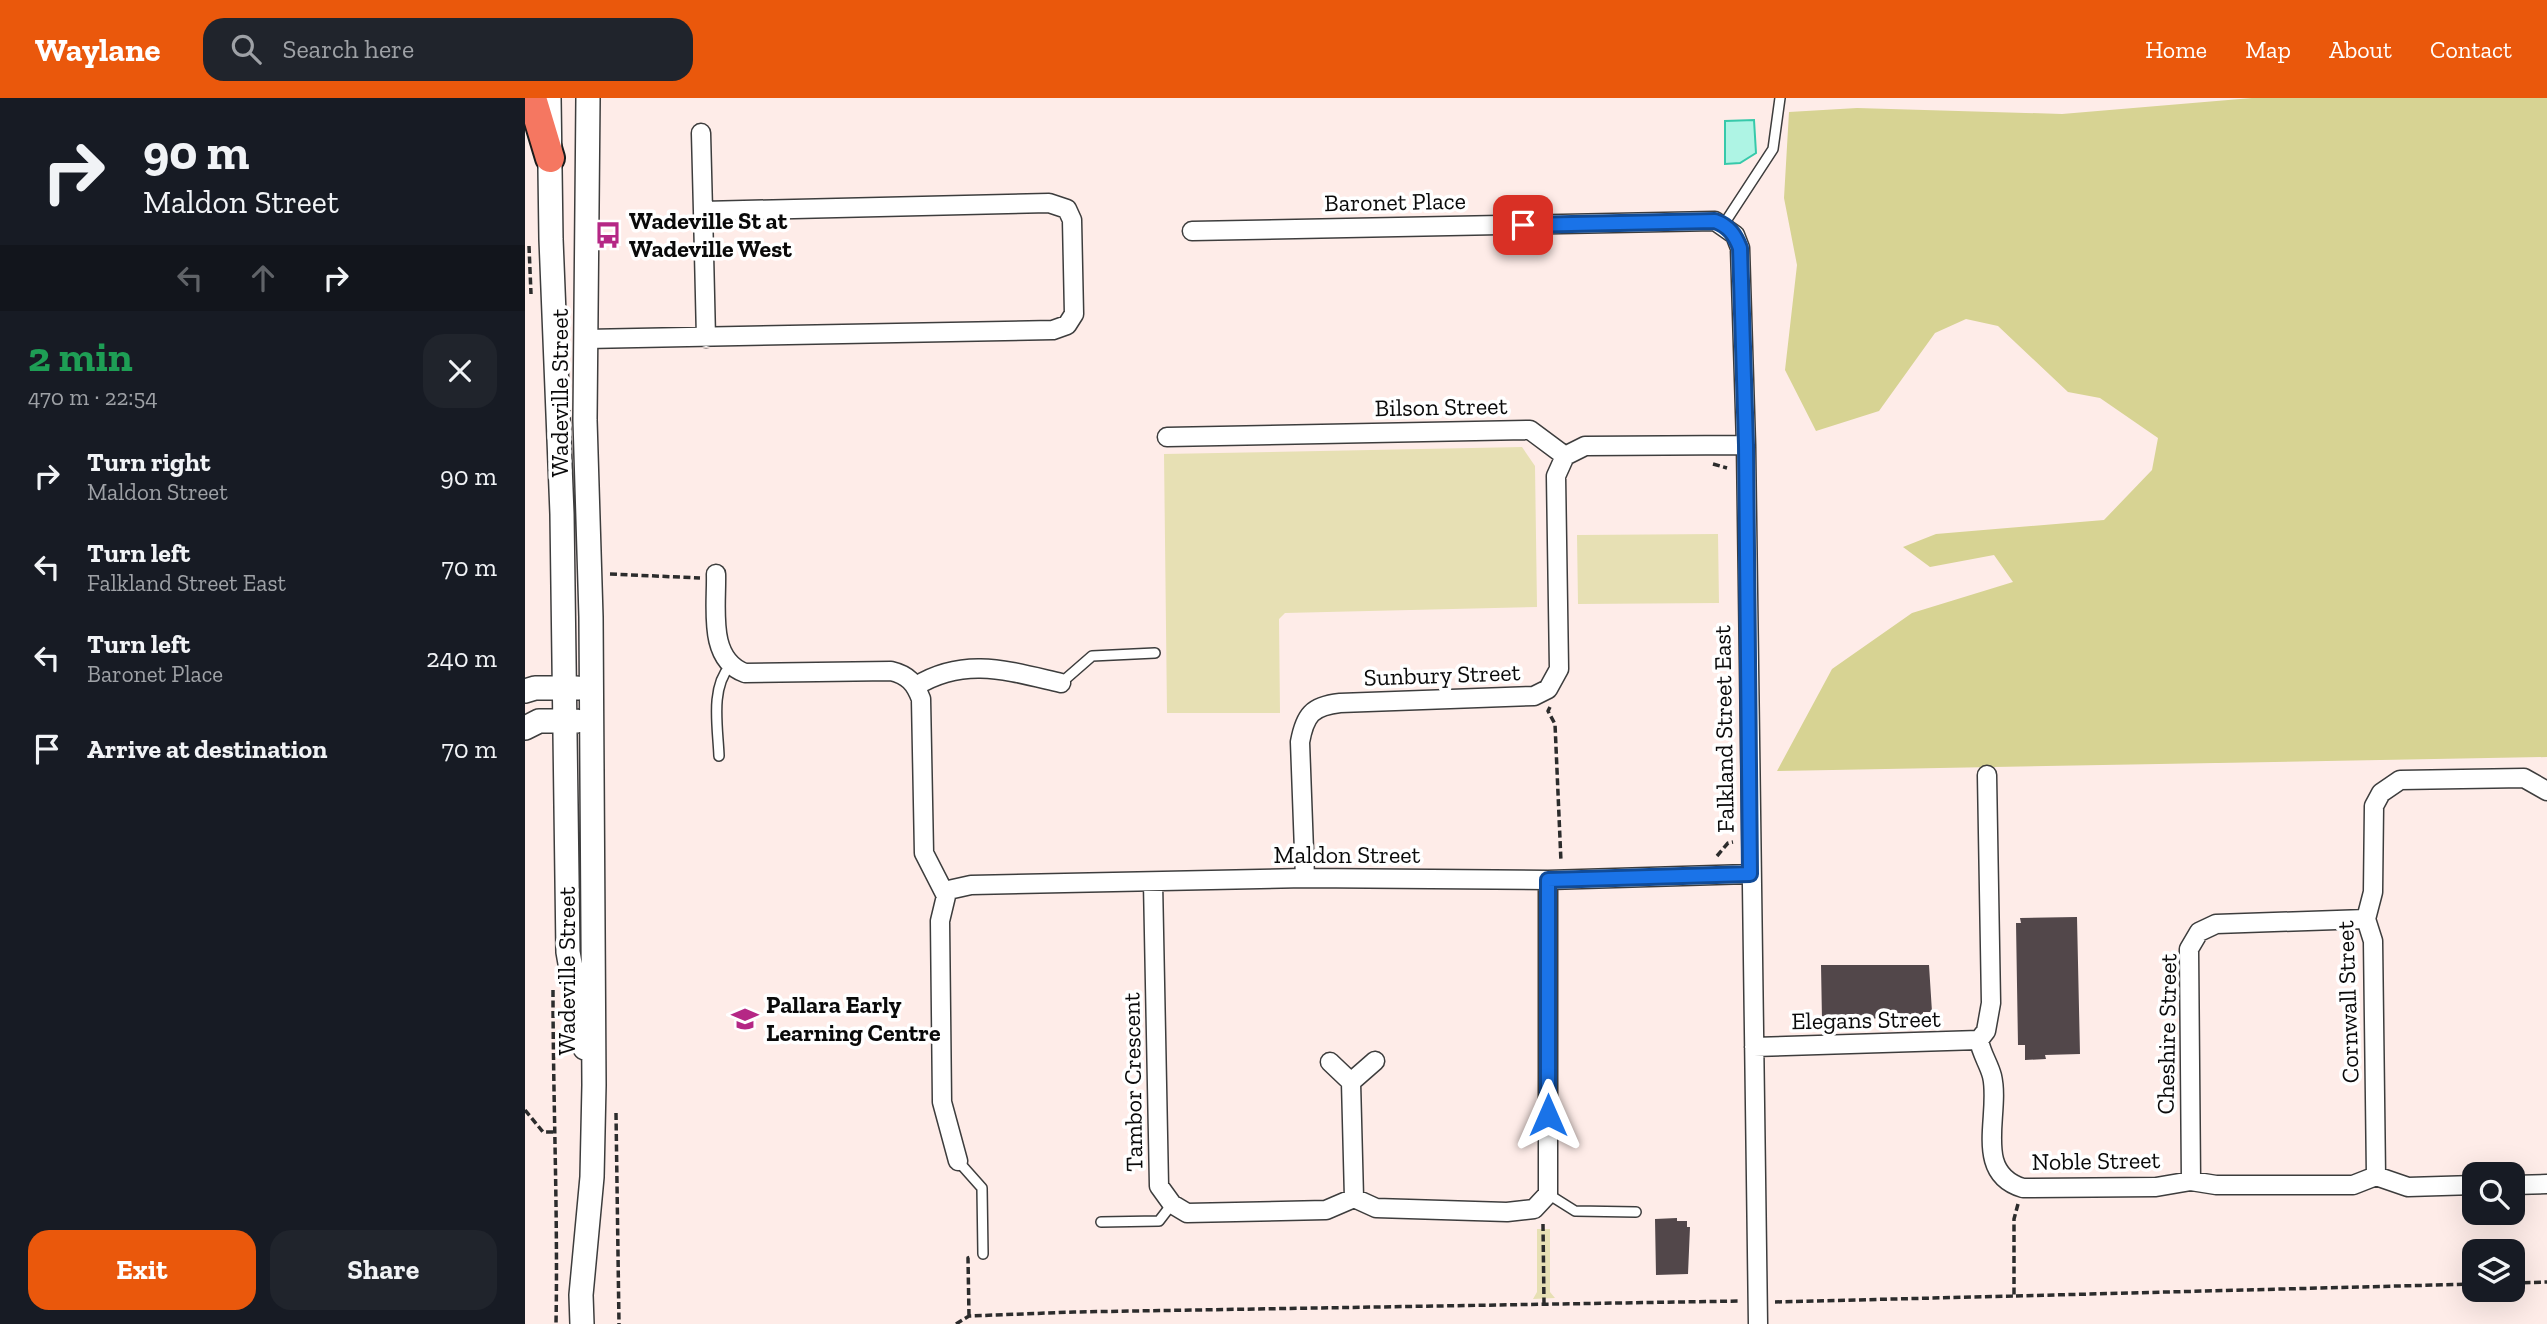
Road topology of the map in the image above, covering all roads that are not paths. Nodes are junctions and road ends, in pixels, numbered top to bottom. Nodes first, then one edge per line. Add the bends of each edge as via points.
1 (532, 98) edge
2 (549, 98) edge
3 (587, 98) edge
4 (1780, 98) edge
5 (701, 133) dead end
6 (550, 158) junction
7 (703, 211) junction
8 (1724, 224) junction
9 (1192, 230) dead end
10 (706, 338) junction
11 (586, 339) junction
12 (1167, 437) dead end
13 (1746, 445) junction
14 (1565, 456) junction
15 (716, 576) road end
16 (1155, 653) dead end
17 (730, 666) junction
18 (1061, 683) joint
19 (916, 686) junction
20 (563, 688) junction
21 (591, 688) junction
22 (525, 691) edge
23 (563, 721) junction
24 (591, 721) junction
25 (525, 728) edge
26 (719, 756) dead end
27 (1987, 775) dead end
28 (2547, 791) edge
29 (1555, 874) junction
30 (1750, 874) junction
31 (1305, 878) junction
32 (1153, 882) junction
33 (944, 891) junction
34 (2366, 919) junction
35 (1979, 1040) junction
36 (1754, 1047) junction
37 (1375, 1060) dead end
38 (1330, 1062) dead end
39 (1351, 1082) junction
40 (594, 1086) junction
41 (958, 1161) joint
42 (2376, 1175) junction
43 (2191, 1181) junction
44 (2547, 1184) edge
45 (2462, 1185) edge
46 (2525, 1185) edge
47 (1548, 1194) junction
48 (1354, 1198) junction
49 (1172, 1204) junction
50 (1636, 1212) dead end
51 (1101, 1222) dead end
52 (983, 1254) road end
53 (582, 1324) edge
54 (1758, 1324) edge

1 - 6 main road
2 - 6 street, Wadeville Street
3 - 11 street, Wadeville Street
4 - 8 lane via 1773,149
5 - 7 street
6 - 20 street, Wadeville Street
7 - 10 street
7 - 10 street via 1049,203 1067,209 1072,220 1074,314 1067,325 1053,330
8 - 9 street, Baronet Place
8 - 13 street, Falkland Street East via 1740,248
10 - 11 street
11 - 21 street, Wadeville Street
12 - 14 street, Bilson Street via 1530,430
13 - 14 street via 1585,446
13 - 30 street, Falkland Street East
14 - 31 street, Sunbury Street via 1556,475 1559,669 1548,689 1534,696 1340,703 1322,705 1310,714 1300,742
15 - 17 street via 718,642
16 - 18 lane via 1092,656
17 - 19 street via 745,673 891,671
17 - 26 lane via 721,675 718,691
18 - 19 street via 1002,669 947,670
19 - 33 street via 921,699 924,853
20 - 21 street
20 - 22 street
20 - 23 street, Wadeville Street
21 - 24 street, Wadeville Street
23 - 24 street
23 - 25 street via 539,721
23 - 40 street, Wadeville Street via 568,966
24 - 40 street, Wadeville Street
27 - 35 street via 1991,1003 1986,1031
28 - 34 street, Cornwall Street via 2524,778 2400,780 2381,793 2374,806 2373,892
29 - 30 street, Maldon Street
29 - 31 street, Maldon Street
29 - 47 street
30 - 36 street, Falkland Street East
31 - 32 street, Maldon Street
32 - 33 street, Maldon Street via 971,885
32 - 49 street, Tambor Crescent via 1159,1186
33 - 41 street via 946,903 940,921 942,1102
34 - 42 street, Cornwall Street via 2373,941
34 - 43 street, Cheshire Street via 2216,924 2199,932 2189,949
35 - 36 street, Elegans Street
35 - 43 street, Noble Street via 1992,1077 1995,1166 2008,1184 2022,1188 2156,1187
36 - 54 street, Falkland Street East
37 - 39 street
38 - 39 street
39 - 48 street
40 - 53 street, Wadeville Street
41 - 52 lane via 982,1188
42 - 43 street, Noble Street via 2353,1185
42 - 45 street via 2408,1187
44 - 46 street
47 - 48 street via 1534,1209 1507,1212 1376,1208
47 - 50 lane via 1575,1211
48 - 49 street via 1326,1210 1187,1213
49 - 51 lane via 1159,1221

